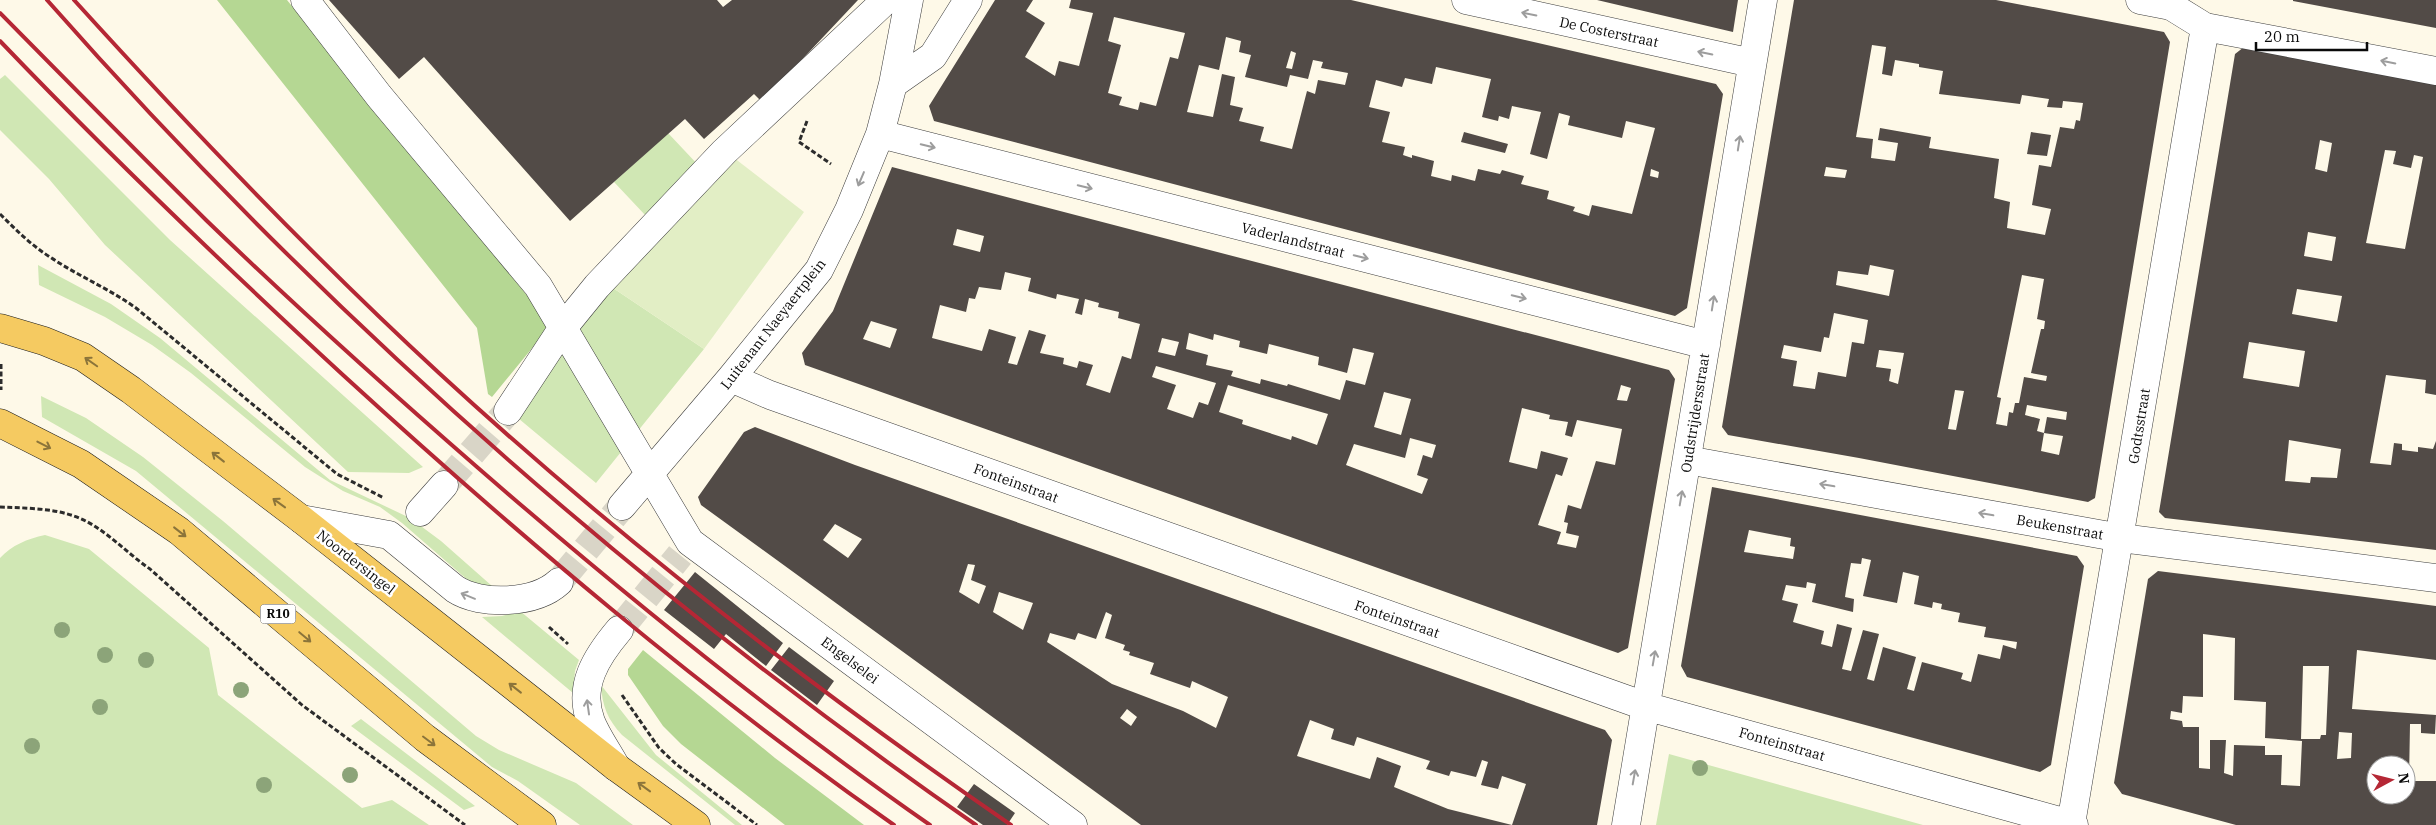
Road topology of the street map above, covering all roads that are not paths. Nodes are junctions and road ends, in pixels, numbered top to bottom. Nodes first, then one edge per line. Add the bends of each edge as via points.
1 (306, 0) edge
2 (886, 0) edge
3 (909, 0) edge
4 (968, 0) edge
5 (1466, 0) edge
6 (1763, 0) edge
7 (2140, 0) edge
8 (2205, 27) junction
9 (1752, 63) junction
10 (2436, 71) edge
11 (893, 84) junction
12 (880, 134) junction
13 (0, 328) edge
14 (562, 329) junction
15 (1706, 345) junction
16 (731, 378) junction
17 (508, 411) tunnel mouth
18 (0, 423) edge
19 (1687, 460) junction
20 (649, 473) junction
21 (444, 484) tunnel mouth
22 (622, 506) tunnel mouth
23 (420, 512) road end
24 (301, 519) junction
25 (2121, 538) junction
26 (2436, 578) edge
27 (558, 582) tunnel mouth
28 (619, 630) tunnel mouth
29 (1646, 706) junction
30 (616, 767) junction
31 (2061, 823) edge
32 (542, 825) edge
33 (696, 825) edge
34 (1073, 825) edge
35 (1626, 825) edge

1 - 14 street, Engelselei via 379,96 538,286
2 - 14 street via 724,152 597,286
3 - 11 street, Luitenant Naeyaertplein
4 - 11 street via 932,56
9 -> 5 street, De Costerstraat
6 - 9 street, Oudstrijdersstraat
7 - 8 street via 2171,6
10 -> 8 street
8 - 25 street, Godtsstraat
15 -> 9 street, Oudstrijdersstraat
11 - 12 street, Luitenant Naeyaertplein
12 -> 15 street, Vaderlandstraat
12 -> 16 street, Luitenant Naeyaertplein via 819,270
24 -> 13 main road, Noordersingel via 83,357
14 - 17 street
14 - 20 street, Engelselei
15 - 19 street, Oudstrijdersstraat
16 - 20 street, Luitenant Naeyaertplein
16 - 29 street, Fonteinstraat via 779,398
18 -> 32 main road, R10 via 81,464 179,531 425,738
25 -> 19 street, Beukenstraat
29 -> 19 street, Oudstrijdersstraat
20 - 22 street, Luitenant Naeyaertplein
20 - 34 street, Engelselei via 685,548
21 - 23 street
27 -> 24 street via 516,599 478,600 465,596 382,532
30 -> 24 main road, Noordersingel
25 - 26 street, Beukenstraat
25 - 31 street, Godtsstraat
30 -> 28 street via 591,722 587,683 592,665
29 - 31 street, Fonteinstraat
35 -> 29 street, Oudstrijdersstraat
33 -> 30 main road, Noordersingel

